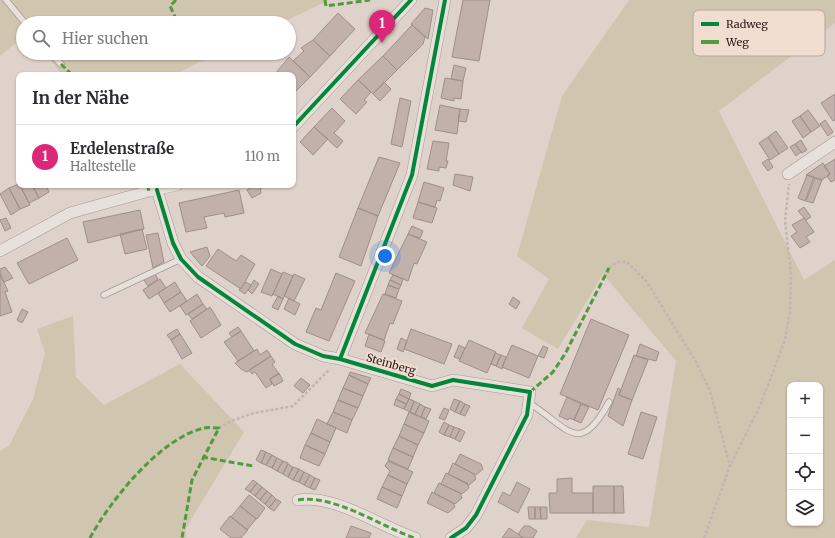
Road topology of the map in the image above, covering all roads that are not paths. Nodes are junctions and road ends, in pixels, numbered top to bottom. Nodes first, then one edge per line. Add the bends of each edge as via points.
1 (6, 0) edge
2 (411, 0) edge
3 (445, 0) edge
4 (19, 16) edge
5 (57, 60) edge
6 (61, 64) dead end
7 (296, 124) edge
8 (835, 142) edge
9 (788, 174) road end
10 (165, 188) edge
11 (157, 190) junction
12 (0, 251) edge
13 (181, 259) junction
14 (104, 295) dead end
15 (340, 359) junction
16 (609, 402) dead end
17 (528, 403) junction
18 (298, 500) dead end
19 (415, 538) edge
20 (451, 538) edge

1 - 4 lane
2 - 7 street
3 - 15 street via 412,176
5 - 6 lane
8 - 9 street
10 - 11 street
11 - 12 street via 70,213
11 - 13 street, Steinberg via 173,243
13 - 14 lane
13 - 15 street, Steinberg via 198,278 295,344 323,356
15 - 17 street, Steinberg via 432,386 453,380 530,392
16 - 17 lane via 592,428 576,434 567,431
17 - 20 street via 527,415 476,515 466,528
18 - 19 street via 311,498 339,506 380,521

